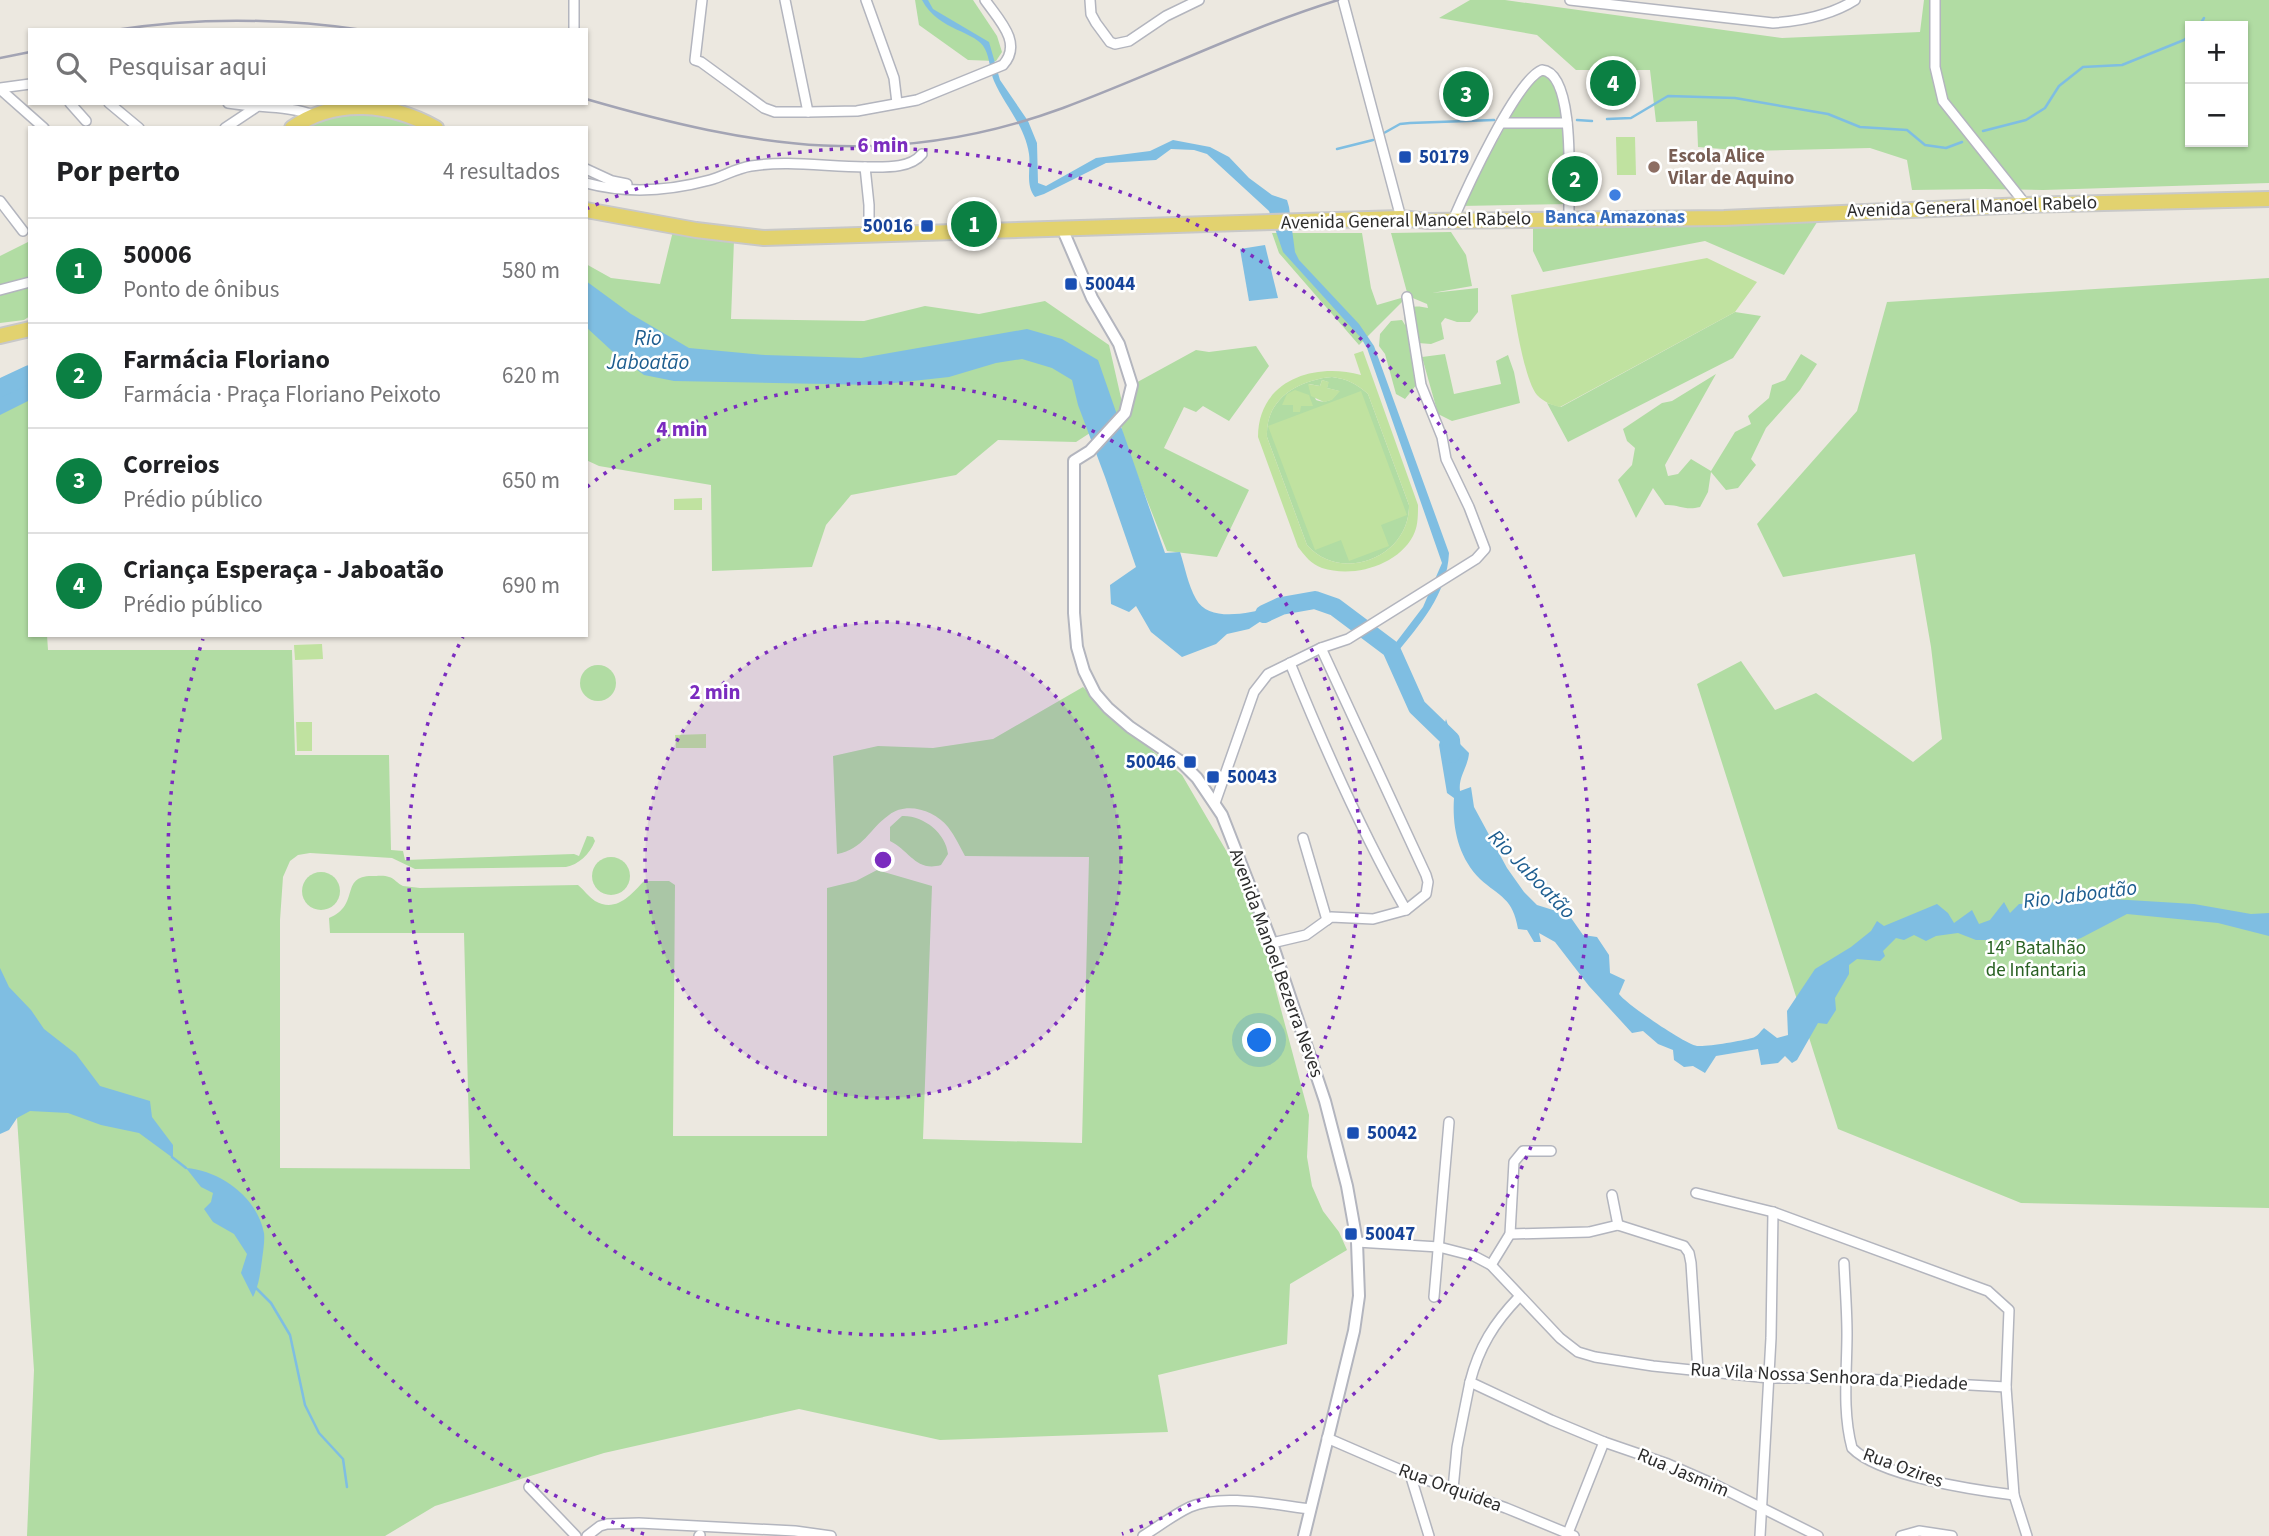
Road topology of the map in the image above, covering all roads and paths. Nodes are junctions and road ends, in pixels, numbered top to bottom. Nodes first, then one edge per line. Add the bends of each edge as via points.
1 (575, 0) edge
2 (702, 0) edge
3 (786, 0) edge
4 (866, 0) edge
5 (985, 0) edge
6 (1090, 0) edge
7 (1199, 0) edge
8 (1343, 0) edge
9 (1573, 0) edge
10 (1855, 0) edge
11 (1935, 0) edge
12 (1642, 5) edge
13 (574, 28) edge
14 (28, 84) edge
15 (0, 89) edge
16 (897, 103) junction
17 (72, 105) edge
18 (111, 105) edge
19 (239, 105) edge
20 (255, 108) junction
21 (808, 112) junction
22 (316, 116) junction
23 (86, 121) dead end
24 (1502, 123) junction
25 (1567, 123) junction
26 (42, 126) edge
27 (137, 126) edge
28 (228, 126) edge
29 (296, 126) edge
30 (431, 126) edge
31 (922, 154) dead end
32 (865, 167) junction
33 (588, 170) edge
34 (588, 183) edge
35 (655, 189) junction
36 (2269, 199) edge
37 (0, 201) edge
38 (2026, 205) junction
39 (588, 210) edge
40 (1401, 218) junction
41 (1569, 219) junction
42 (1453, 220) junction
43 (1062, 228) junction
44 (23, 231) dead end
45 (869, 234) junction
46 (28, 283) edge
47 (0, 290) edge
48 (1407, 297) dead end
49 (28, 329) edge
50 (0, 336) edge
51 (1321, 648) junction
52 (1290, 663) junction
53 (1215, 803) junction
54 (1303, 838) dead end
55 (1406, 910) junction
56 (1327, 920) junction
57 (1272, 943) junction
58 (1450, 1122) dead end
59 (1550, 1151) dead end
60 (1696, 1193) dead end
61 (1612, 1195) dead end
62 (1773, 1212) junction
63 (1618, 1225) junction
64 (1510, 1234) junction
65 (1357, 1242) junction
66 (1439, 1247) junction
67 (1844, 1263) dead end
68 (1491, 1265) junction
69 (1434, 1297) dead end
70 (1519, 1297) junction
71 (1698, 1371) junction
72 (1769, 1377) junction
73 (1845, 1377) junction
74 (1470, 1382) junction
75 (2006, 1387) junction
76 (1327, 1438) junction
77 (1604, 1442) junction
78 (1410, 1474) junction
79 (530, 1487) dead end
80 (1453, 1489) junction
81 (2014, 1495) junction
82 (1761, 1506) junction
83 (1310, 1508) junction
84 (706, 1526) junction
85 (1571, 1535) edge
86 (576, 1536) edge
87 (587, 1536) edge
88 (700, 1536) edge
89 (831, 1536) edge
90 (1143, 1536) edge
91 (1304, 1536) edge
92 (1429, 1536) edge
93 (1760, 1536) edge
94 (1818, 1536) edge
95 (1901, 1536) edge
96 (1952, 1536) edge
97 (2027, 1536) edge

1 - 13 street
2 - 21 street via 695,61 764,108
3 - 21 street
4 - 16 street via 894,78
5 - 16 street via 1012,44 1009,59 987,74
6 - 7 street via 1096,23 1115,44 1129,41
8 - 40 street
9 - 12 street
10 - 12 street via 1825,14 1773,23
11 - 38 street via 1935,67 1943,101
14 - 15 street
15 - 26 street
16 - 21 street via 857,111
17 - 23 street
18 - 27 street
19 - 20 street
20 - 22 street
20 - 28 street
22 - 29 main road
22 - 30 main road via 349,107 374,107
24 - 25 street
24 - 25 street via 1532,76 1546,70 1560,88
24 - 42 street via 1472,174
25 - 41 street
31 - 32 street via 905,164
32 - 35 street via 753,166
32 - 45 street
33 - 35 street via 611,181
34 - 35 street
36 - 38 main road, Avenida General Manoel Rabelo
37 - 44 street
38 - 41 main road, Avenida General Manoel Rabelo via 1724,218
39 - 45 main road, Avenida General Manoel Rabelo via 764,238
40 - 42 main road, Avenida General Manoel Rabelo
40 - 43 main road, Avenida General Manoel Rabelo
41 - 42 main road, Avenida General Manoel Rabelo
43 - 45 main road, Avenida General Manoel Rabelo
43 - 53 street, Avenida Manoel Bezerra Neves via 1118,344 1132,385 1121,419 1074,461 1077,647 1095,693 1108,708 1180,761
46 - 47 street
48 - 51 street via 1421,385 1485,550 1348,639
49 - 50 main road
51 - 52 street
51 - 55 street via 1426,875 1426,894
52 - 53 street via 1268,674 1254,692
52 - 55 street via 1373,849
53 - 57 street, Avenida Manoel Bezerra Neves
54 - 56 street
55 - 56 street via 1373,919 1347,916
56 - 57 street via 1306,935
57 - 65 street, Avenida Manoel Bezerra Neves via 1336,1136
58 - 66 street
59 - 64 street via 1523,1151 1514,1162
60 - 62 street
61 - 63 street
62 - 72 street
62 - 75 street via 1988,1291 2009,1310
63 - 64 street via 1589,1232
63 - 71 street via 1684,1246 1689,1253
64 - 68 street
65 - 66 street, Rua Vila Nossa Senhora da Piedade
65 - 76 street, Avenida Manoel Bezerra Neves via 1359,1296 1354,1331
66 - 68 street, Rua Vila Nossa Senhora da Piedade
66 - 69 street
67 - 73 street, Rua Ozires
68 - 70 street, Rua Vila Nossa Senhora da Piedade
70 - 71 street, Rua Vila Nossa Senhora da Piedade via 1578,1352
70 - 74 street via 1490,1330
71 - 72 street, Rua Vila Nossa Senhora da Piedade
72 - 73 street, Rua Vila Nossa Senhora da Piedade
72 - 82 street
73 - 75 street, Rua Vila Nossa Senhora da Piedade
73 - 81 street, Rua Ozires via 1848,1431 1857,1454 1945,1484
74 - 77 street, Rua Jasmim
74 - 80 street
75 - 81 street
76 - 78 street, Rua Orquidea
76 - 83 street, Avenida Manoel Bezerra Neves
77 - 82 street, Rua Jasmim via 1668,1464
77 - 85 street
78 - 80 street, Rua Orquidea
78 - 92 street
79 - 86 street
80 - 85 street, Rua Orquidea
81 - 97 street
82 - 93 street
82 - 94 street, Rua Jasmim
83 - 90 street via 1203,1502
83 - 91 street, Avenida Manoel Bezerra Neves
84 - 87 street via 618,1523 600,1526
84 - 88 street
84 - 89 street
95 - 96 street via 1919,1531

